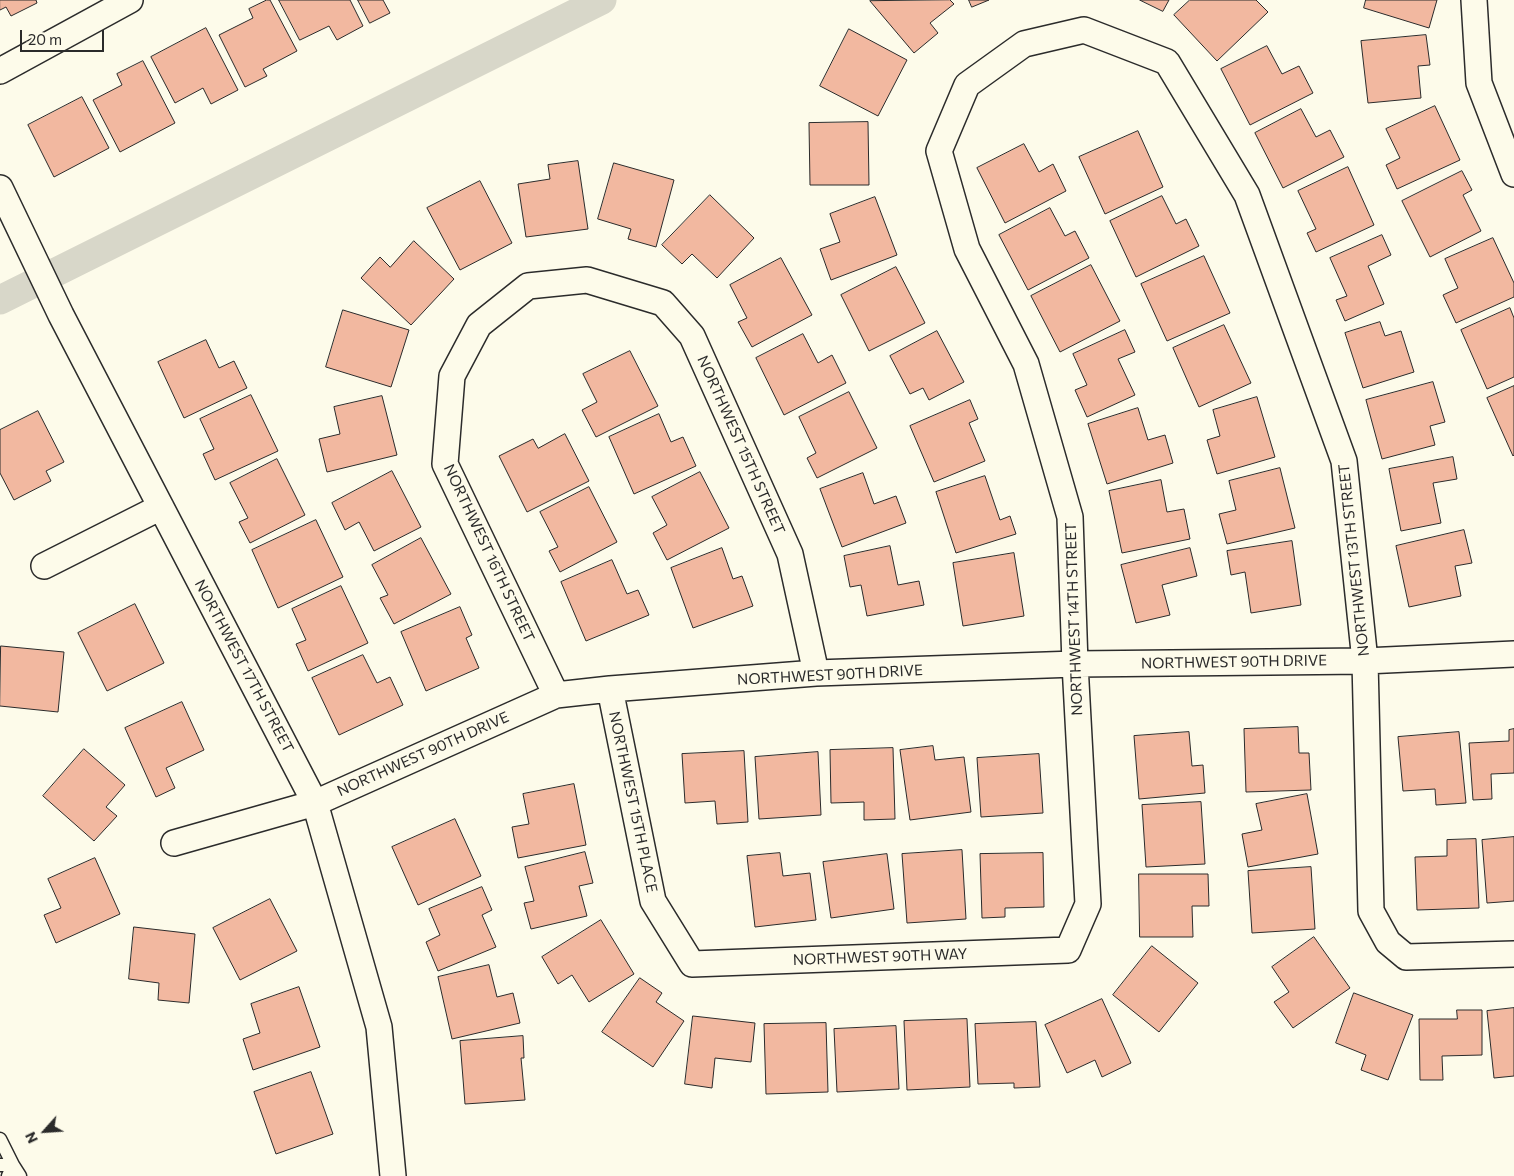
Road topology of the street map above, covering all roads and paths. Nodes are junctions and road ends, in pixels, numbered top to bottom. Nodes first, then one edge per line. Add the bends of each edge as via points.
1 (130, 0) edge
2 (1474, 0) edge
3 (1167, 62) joint
4 (0, 71) edge
5 (1514, 174) edge
6 (0, 188) edge
7 (587, 280) joint
8 (161, 508) junction
9 (44, 566) dead end
10 (1514, 654) edge
11 (1365, 661) junction
12 (1075, 664) junction
13 (816, 673) junction
14 (610, 689) junction
15 (556, 695) junction
16 (315, 803) junction
17 (174, 843) dead end
18 (1068, 950) joint
19 (1514, 954) edge
20 (692, 964) joint
21 (0, 1139) edge
22 (0, 1165) edge
23 (14, 1172) edge
24 (393, 1176) edge

1 - 4 street
2 - 5 street via 1479,82
3 - 11 street, NORTHWEST 13TH STREET via 1248,195 1344,461
3 - 12 street, NORTHWEST 14TH STREET via 1084,30 1024,44 967,85 940,151 968,249 1026,364 1070,517
6 - 8 street, NORTHWEST 17TH STREET via 61,315
7 - 13 street, NORTHWEST 15TH STREET via 663,303 692,336 790,554
7 - 15 street, NORTHWEST 16TH STREET via 528,286 479,325 452,376 446,454 446,464
8 - 9 street
8 - 16 street, NORTHWEST 17TH STREET
10 - 11 street, NORTHWEST 90TH DRIVE
11 - 12 street, NORTHWEST 90TH DRIVE
11 - 19 street, NORTHWEST 13TH STREET via 1371,911 1388,942 1406,957
12 - 13 street, NORTHWEST 90TH DRIVE
12 - 18 street, NORTHWEST 14TH STREET via 1088,904
13 - 14 street, NORTHWEST 90TH DRIVE
14 - 15 street, NORTHWEST 90TH DRIVE
14 - 20 street, NORTHWEST 15TH PLACE via 653,900
15 - 16 street, NORTHWEST 90TH DRIVE
16 - 17 street, NORTHWEST 90TH DRIVE
16 - 24 street, NORTHWEST 17TH STREET via 379,1027
18 - 20 street, NORTHWEST 90TH WAY
21 - 23 lane
22 - 23 lane

